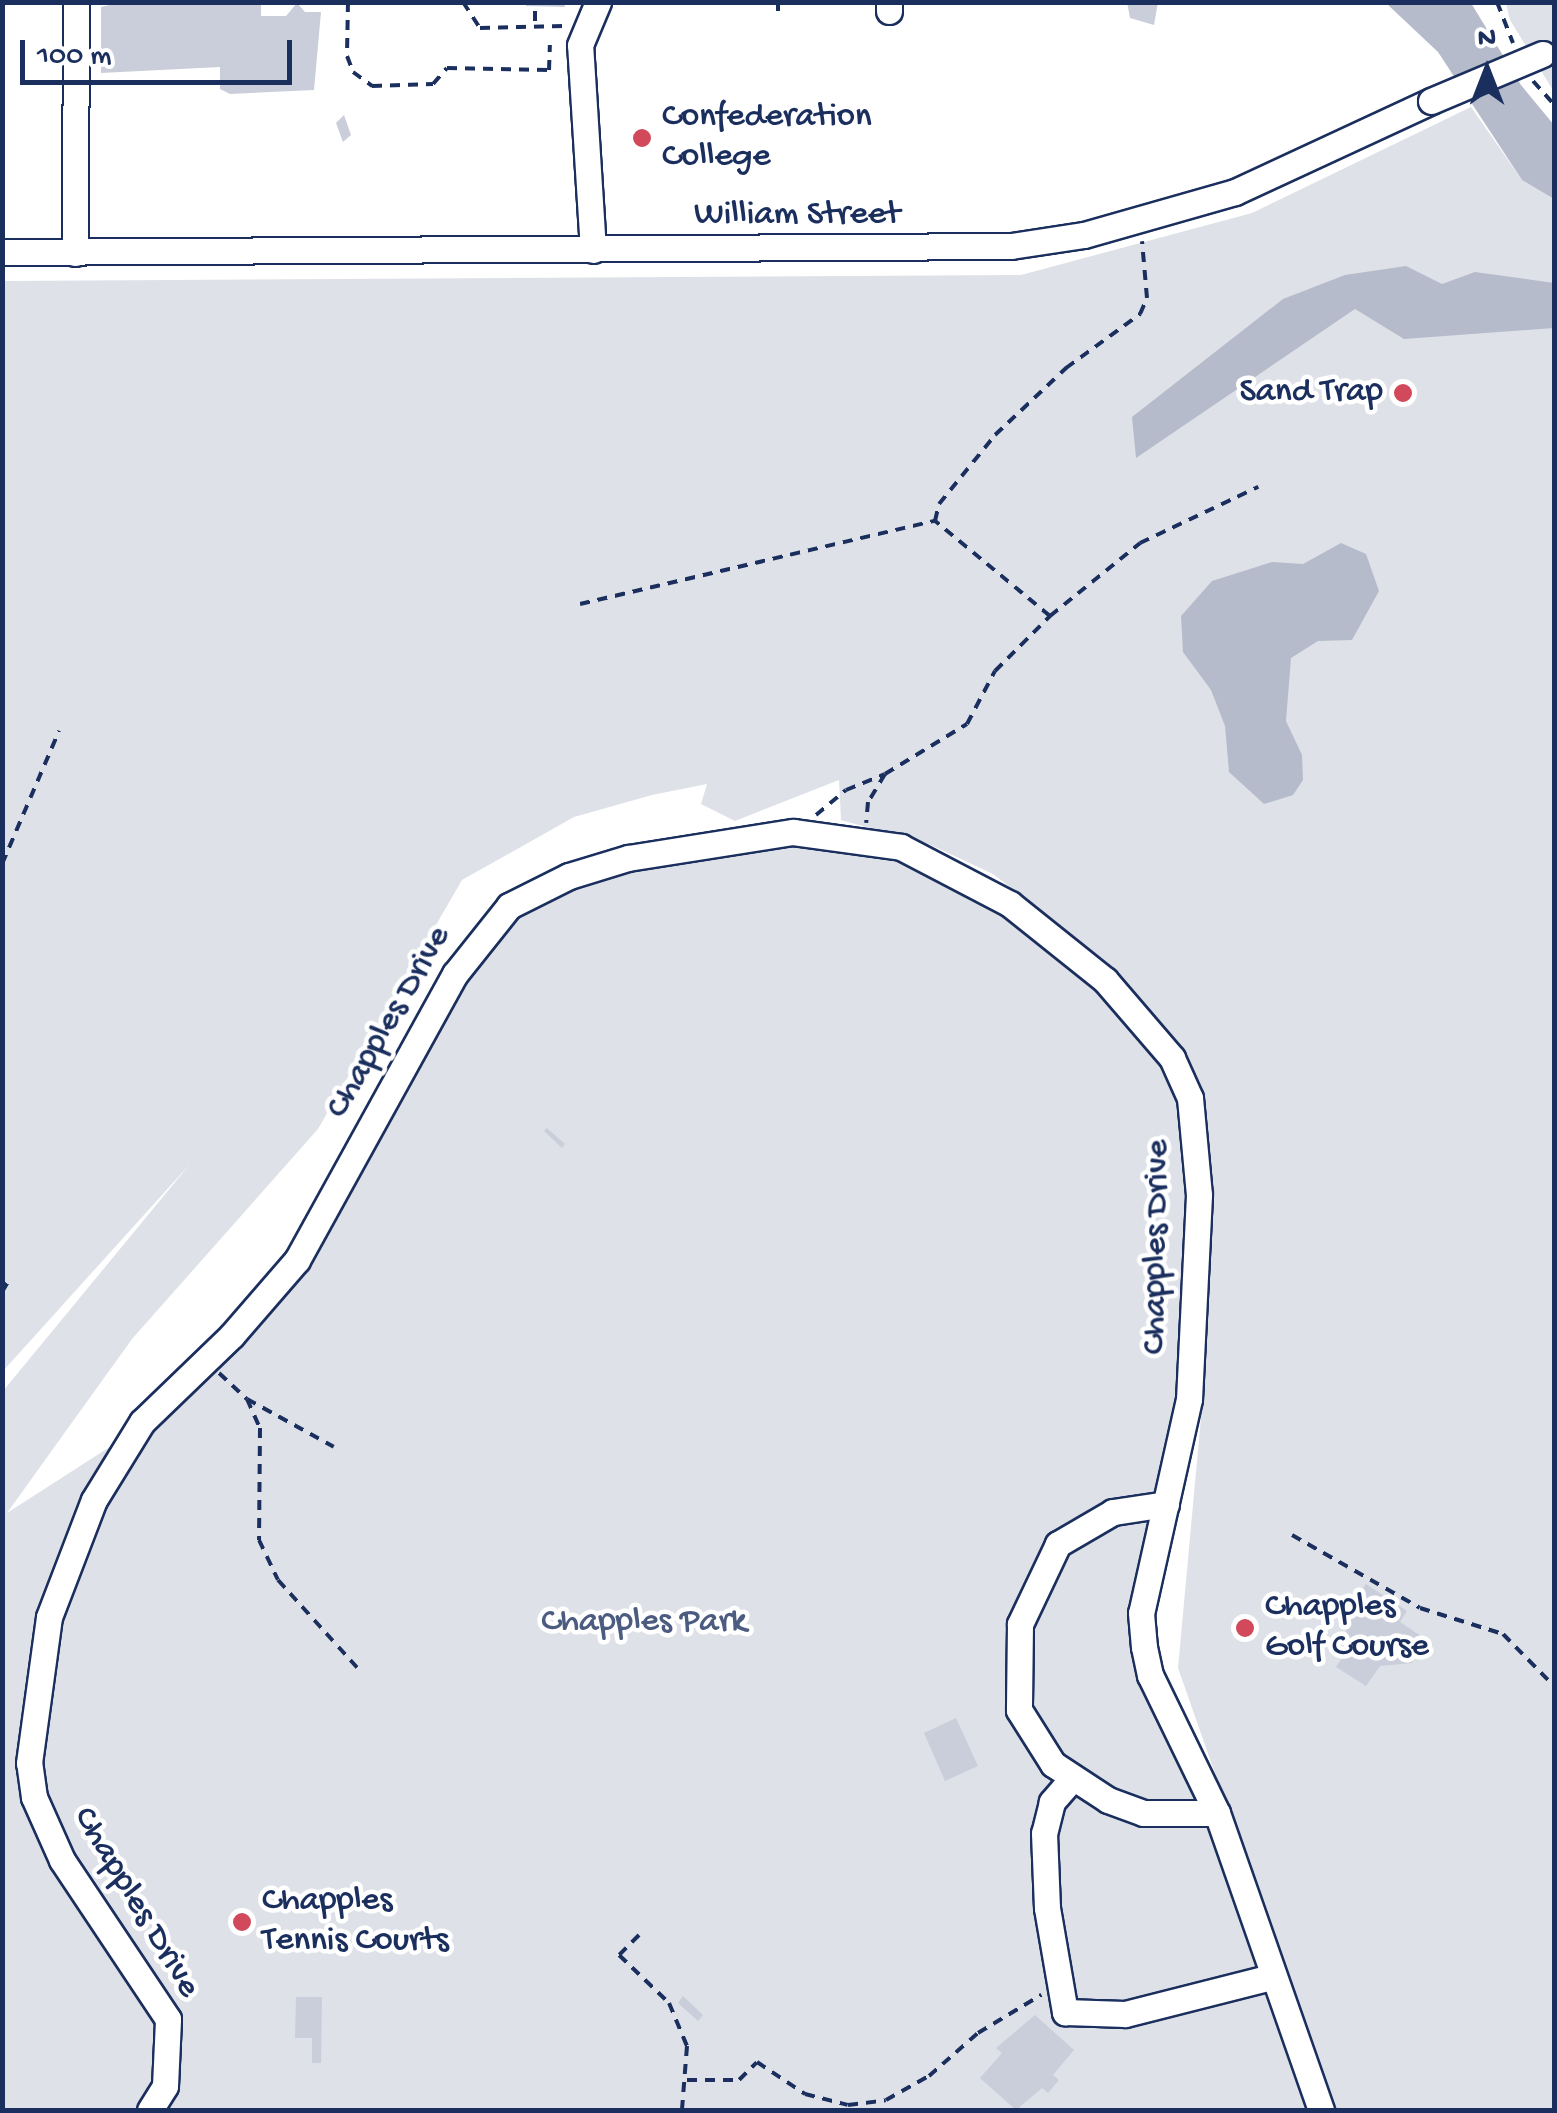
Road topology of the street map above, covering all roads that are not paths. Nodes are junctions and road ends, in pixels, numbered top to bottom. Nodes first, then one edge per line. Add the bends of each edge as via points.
1 (76, 2) edge
2 (598, 2) edge
3 (1548, 52) edge
4 (592, 250) junction
5 (2, 252) edge
6 (75, 253) junction
7 (1166, 1504) junction
8 (1070, 1780) junction
9 (1217, 1813) junction
10 (1271, 1977) junction
11 (150, 2110) edge
12 (1321, 2110) edge

1 - 6 street
2 - 4 street via 580,45
3 - 4 street, William Street, bridge via 1235,192 1048,241 936,250
4 - 6 street, William Street
5 - 6 street, William Street
7 - 8 street via 1114,1512 1058,1544 1026,1604 1017,1647 1019,1710 1036,1746
7 - 9 street, Chapples Drive via 1141,1613 1144,1647 1150,1675
7 - 11 street, Chapples Drive via 1189,1399 1196,1130 1179,1072 1105,980 1058,939 959,872 864,838 750,835 628,858 569,876 509,906 455,974 303,1250 142,1422 94,1500 49,1617 29,1726 34,1797 55,1844 168,2019 164,2086
8 - 9 street via 1143,1813
8 - 10 street via 1052,1802 1044,1833 1065,2012 1105,2017
9 - 10 street, Chapples Drive
10 - 12 street, Chapples Drive

